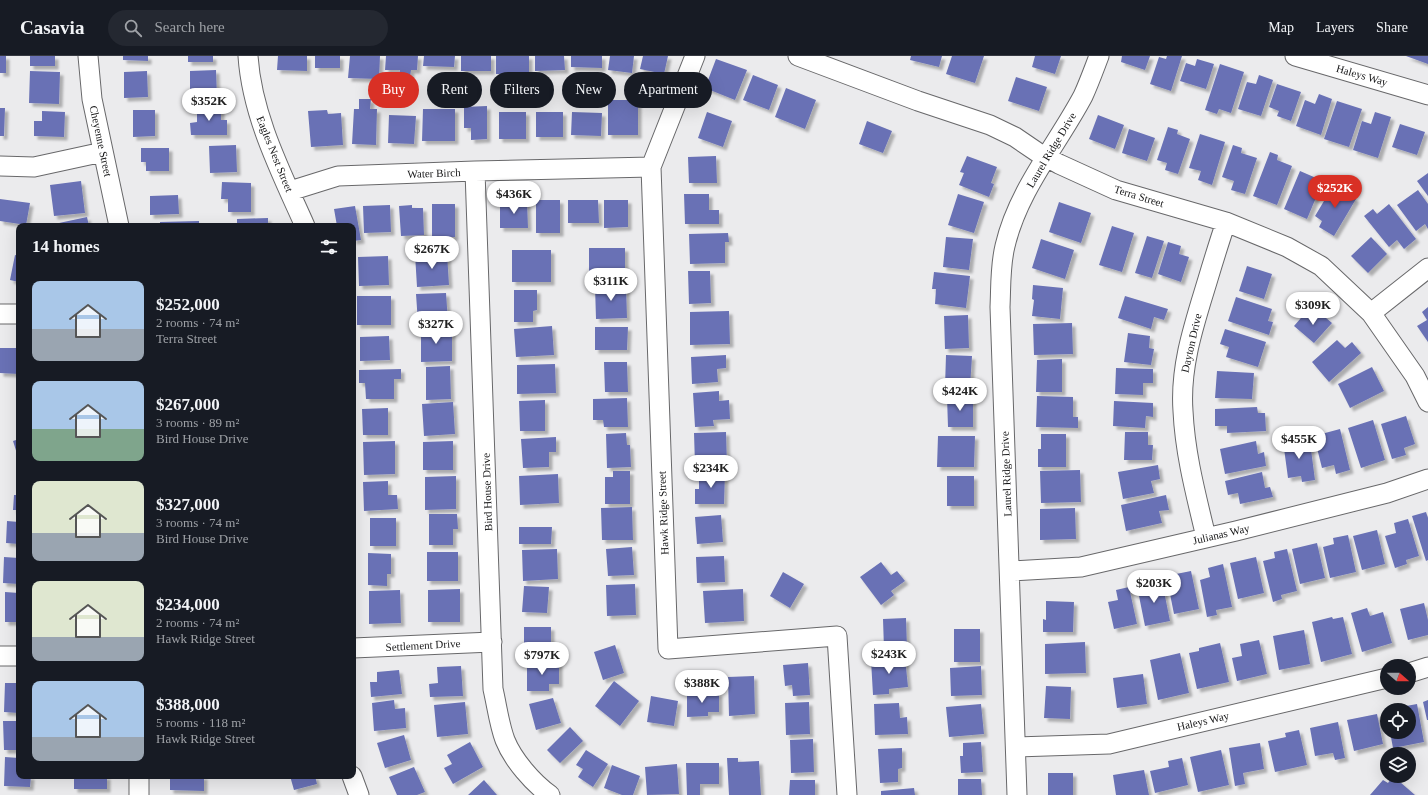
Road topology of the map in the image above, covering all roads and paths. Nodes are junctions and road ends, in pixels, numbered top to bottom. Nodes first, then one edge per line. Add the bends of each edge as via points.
1 (88, 56) edge
2 (248, 56) edge
3 (695, 56) edge
4 (798, 56) edge
5 (1099, 56) edge
6 (1295, 56) edge
7 (1428, 95) edge
8 (103, 152) junction
9 (1046, 157) junction
10 (0, 166) edge
11 (651, 166) junction
12 (476, 171) junction
13 (290, 191) junction
14 (1226, 222) junction
15 (118, 223) edge
16 (304, 223) edge
17 (1428, 268) edge
18 (1371, 313) junction
19 (0, 314) edge
20 (16, 314) edge
21 (1428, 402) edge
22 (1428, 479) edge
23 (1206, 537) junction
24 (1010, 571) junction
25 (492, 642) junction
26 (356, 648) edge
27 (0, 656) edge
28 (16, 656) edge
29 (1428, 667) edge
30 (1416, 671) edge
31 (1380, 680) edge
32 (1016, 747) junction
33 (139, 779) edge
34 (353, 779) edge
35 (139, 795) edge
36 (359, 795) edge
37 (550, 795) edge
38 (847, 795) edge
39 (1017, 795) edge

1 - 8 street, Cheyenne Street via 92,99
2 - 13 street, Eagles Nest Street via 259,113
3 - 11 street, Hawk Ridge Street
4 - 9 street, Terra Street via 918,102 990,125
5 - 9 street, Laurel Ridge Drive via 1084,94
6 - 7 street, Haleys Way
8 - 10 street via 34,167
8 - 15 street, Cheyenne Street
9 - 14 street, Terra Street via 1116,190
9 - 24 street, Laurel Ridge Drive via 1012,223 1004,247 1001,272
11 - 12 street, Water Birch
11 - 38 street, Hawk Ridge Street via 668,649 837,636
12 - 13 street, Water Birch via 338,176
12 - 25 street, Bird House Drive
13 - 16 street, Eagles Nest Street
14 - 18 street, Terra Street via 1287,247 1320,266
14 - 23 street, Dayton Drive via 1191,334 1183,384 1182,410 1186,451
17 - 18 street
18 - 21 street, Terra Street via 1415,376
19 - 20 street
22 - 23 street, Julianas Way via 1387,494
23 - 24 street, Julianas Way via 1081,566
24 - 32 street, Laurel Ridge Drive
25 - 26 street, Settlement Drive
25 - 37 street, Bird House Drive via 494,689 506,742 533,780
27 - 28 street
29 - 30 street
31 - 32 street, Haleys Way via 1109,744
32 - 39 street, Laurel Ridge Drive
33 - 35 street
34 - 36 street

